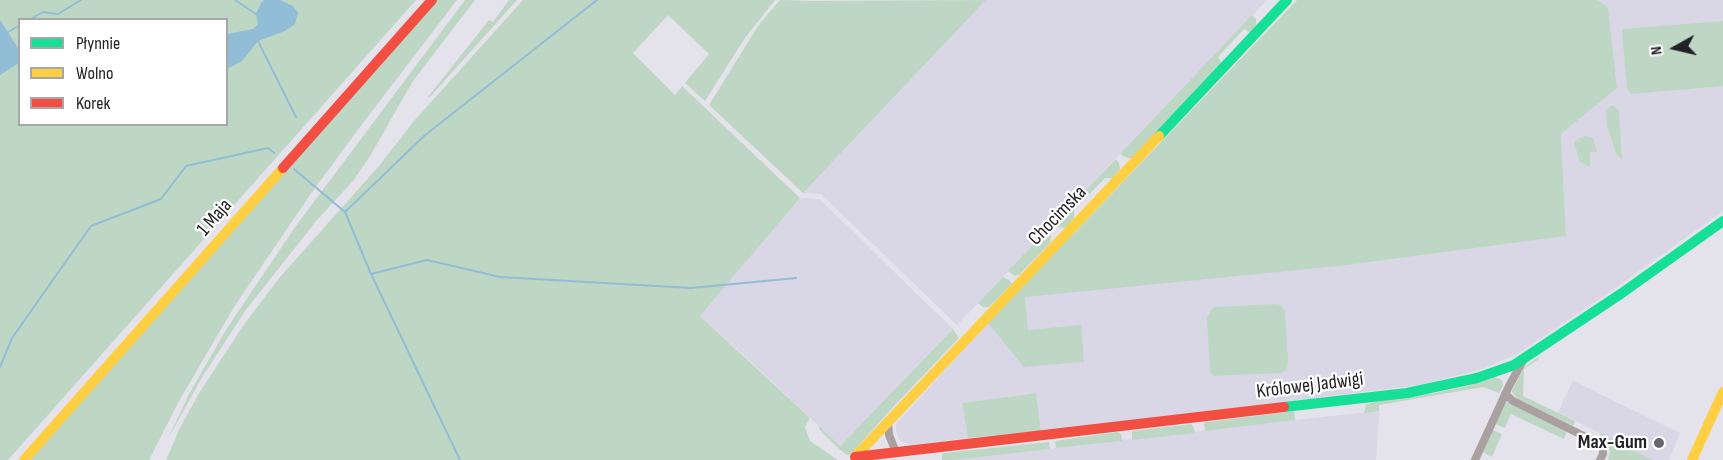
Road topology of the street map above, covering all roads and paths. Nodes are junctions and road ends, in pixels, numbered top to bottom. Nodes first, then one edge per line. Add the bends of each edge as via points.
1 (432, 0) edge
2 (1287, 0) edge
3 (1723, 221) edge
4 (1526, 357) junction
5 (1501, 370) junction
6 (1509, 386) junction
7 (1723, 392) edge
8 (1505, 394) junction
9 (888, 423) junction
10 (896, 452) junction
11 (855, 458) joint
12 (24, 460) edge
13 (1475, 460) edge
14 (1600, 460) edge
15 (1692, 460) edge

1 - 12 street, 1 Maja
2 - 9 street, Chocimska
3 - 4 street, Królowej Jadwigi
4 - 5 street, Królowej Jadwigi
4 - 6 street
5 - 6 street
5 - 10 street, Królowej Jadwigi via 1407,393
6 - 8 street
7 - 15 street
8 - 13 street
8 - 14 street via 1596,442 1603,449
9 - 10 street
9 - 11 street, Chocimska
10 - 11 street, Królowej Jadwigi

